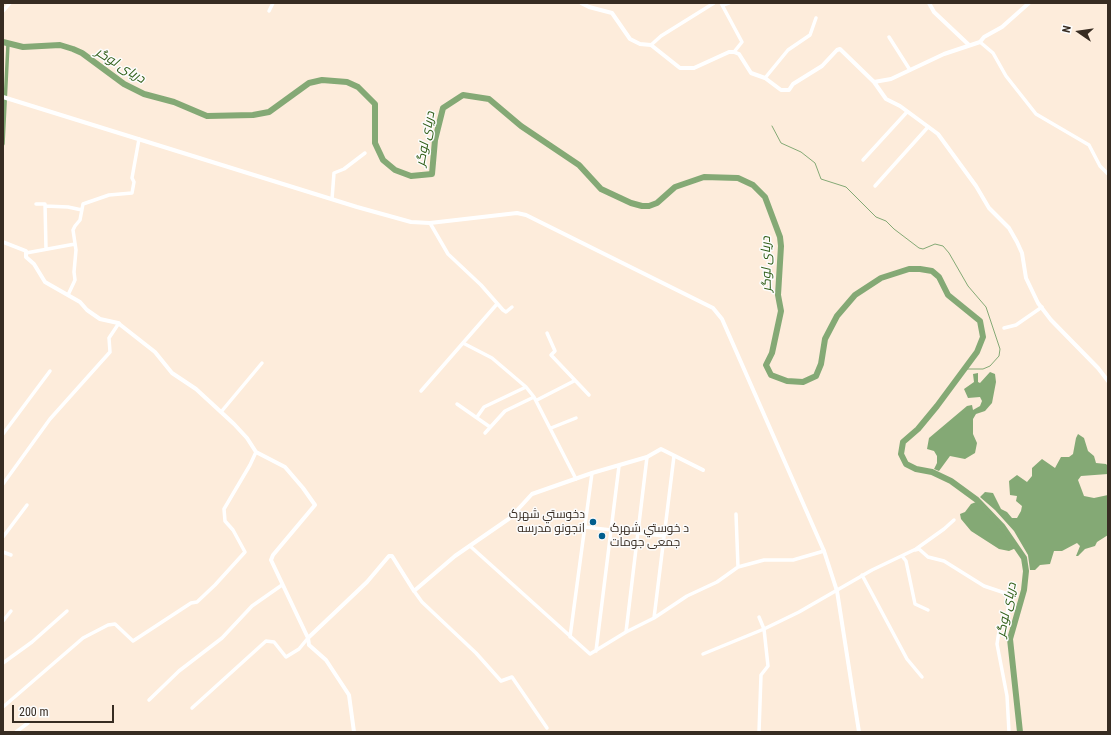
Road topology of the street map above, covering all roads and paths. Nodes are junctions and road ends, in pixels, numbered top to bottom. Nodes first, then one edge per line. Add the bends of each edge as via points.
1 (10, 3) edge
2 (273, 3) edge
3 (581, 3) edge
4 (714, 3) edge
5 (729, 3) edge
6 (929, 3) edge
7 (1029, 3) edge
8 (722, 4) edge
9 (3, 10) edge
10 (269, 11) dead end
11 (816, 18) dead end
12 (890, 38) dead end
13 (980, 42) junction
14 (651, 45) junction
15 (969, 45) junction
16 (734, 52) junction
17 (910, 70) junction
18 (765, 78) junction
19 (874, 82) junction
20 (5, 98) edge
21 (906, 112) junction
22 (928, 127) junction
23 (139, 139) junction
24 (365, 153) dead end
25 (863, 160) dead end
26 (1108, 174) edge
27 (875, 186) dead end
28 (332, 199) junction
29 (36, 204) dead end
30 (45, 206) junction
31 (82, 210) junction
32 (430, 223) junction
33 (3, 242) edge
34 (75, 244) junction
35 (46, 249) junction
36 (26, 253) junction
37 (68, 295) junction
38 (497, 304) junction
39 (512, 307) dead end
40 (1042, 307) junction
41 (119, 323) junction
42 (1004, 328) dead end
43 (547, 333) dead end
44 (462, 343) junction
45 (262, 363) dead end
46 (50, 371) dead end
47 (574, 381) junction
48 (1108, 381) edge
49 (526, 387) junction
50 (421, 391) dead end
51 (589, 395) dead end
52 (536, 398) junction
53 (457, 404) dead end
54 (220, 412) junction
55 (477, 417) junction
56 (576, 418) dead end
57 (490, 427) junction
58 (551, 428) junction
59 (485, 433) dead end
60 (3, 434) edge
61 (256, 452) junction
62 (674, 456) junction
63 (647, 457) junction
64 (619, 466) junction
65 (703, 470) dead end
66 (592, 473) junction
67 (576, 479) junction
68 (3, 484) edge
69 (27, 505) dead end
70 (736, 514) dead end
71 (954, 520) dead end
72 (585, 527) junction
73 (611, 530) junction
74 (638, 533) junction
75 (664, 536) junction
76 (3, 537) edge
77 (470, 546) junction
78 (824, 551) junction
79 (910, 551) junction
80 (3, 552) edge
81 (11, 555) dead end
82 (902, 556) junction
83 (738, 567) junction
84 (862, 576) junction
85 (282, 585) junction
86 (414, 591) junction
87 (837, 591) junction
88 (928, 610) dead end
89 (67, 611) dead end
90 (12, 612) dead end
91 (759, 617) dead end
92 (654, 618) junction
93 (3, 621) edge
94 (764, 629) junction
95 (626, 632) junction
96 (570, 637) junction
97 (308, 638) junction
98 (596, 651) junction
99 (703, 654) dead end
100 (3, 663) edge
101 (922, 677) dead end
102 (149, 700) dead end
103 (3, 707) edge
104 (192, 708) dead end
105 (28, 723) dead end
106 (547, 728) dead end
107 (16, 732) edge
108 (354, 732) edge
109 (759, 732) edge
110 (859, 732) edge
111 (1009, 732) edge

1 - 9 street
2 - 10 street
3 - 14 street via 612,13 630,39 640,44
4 - 14 street
5 - 8 street
6 - 15 street via 934,12
7 - 13 street
8 - 16 street via 742,42
11 - 18 street via 810,35 788,50
12 - 17 street
13 - 15 street
13 - 26 street via 993,52 1006,76 1036,114 1089,145 1100,166
14 - 16 street via 676,65 684,68 694,68
15 - 17 street
16 - 18 street via 739,54 751,73
17 - 19 street via 891,79
18 - 19 street via 777,89 789,90 793,84 822,66 839,49
19 - 21 street via 882,95
20 - 23 street
21 - 22 street
21 - 25 street
22 - 27 street
22 - 40 street via 938,134 989,208 1009,228 1020,247 1028,285
23 - 28 street
23 - 31 street via 132,193 98,198 83,204
24 - 28 street via 344,169 334,173
28 - 32 street via 411,222
29 - 30 street
30 - 31 street
30 - 35 street
31 - 34 street via 80,220 73,230
32 - 38 street via 448,254
32 - 78 street via 517,213 526,215 713,308 722,319
33 - 36 street
34 - 35 street
34 - 37 street via 75,280
35 - 36 street
36 - 37 street via 26,258 34,264 45,282
37 - 41 street via 100,319
38 - 39 street via 506,312
38 - 44 street
40 - 42 street via 1016,325
40 - 48 street
41 - 54 street via 155,352 172,373 196,389
41 - 68 street via 109,338 110,352 50,419 23,460
43 - 47 street via 555,351 551,355
44 - 49 street via 492,358
44 - 50 street
45 - 54 street
46 - 60 street
47 - 51 street
47 - 52 street
49 - 52 street
49 - 55 street via 484,407
52 - 57 street via 505,411
52 - 58 street
53 - 55 street
54 - 61 street via 247,438
55 - 57 street
56 - 58 street
57 - 59 street
58 - 67 street
61 - 85 street via 285,467 315,505 273,555 271,560
61 - 103 street via 224,509 225,520 245,552 215,585 197,602 134,642 115,624 83,638
62 - 63 street via 661,449
62 - 65 street
62 - 75 street
63 - 64 street
63 - 74 street
64 - 66 street
64 - 73 street
66 - 67 street
66 - 72 street
67 - 77 street via 532,494 510,518
69 - 76 street
70 - 83 street
71 - 79 street
72 - 73 street
72 - 96 street
73 - 74 street
73 - 98 street
74 - 75 street
74 - 95 street
75 - 92 street
77 - 86 street
77 - 96 street
78 - 83 street via 793,560 764,560
78 - 87 street
79 - 82 street
79 - 111 street via 919,549 928,557 944,561 984,586 1005,593 1009,603 997,644 1007,696
80 - 81 street
82 - 84 street
82 - 88 street via 906,561 915,604
83 - 92 street
84 - 87 street
84 - 101 street via 907,659
85 - 97 street
85 - 102 street via 252,606 222,638
86 - 97 street via 392,556 389,556 367,582
86 - 106 street via 501,681 512,677
87 - 94 street
87 - 110 street
89 - 100 street
90 - 93 street
91 - 94 street
92 - 95 street
94 - 99 street
94 - 109 street via 768,666 761,676
95 - 98 street
96 - 98 street via 588,654
97 - 104 street via 299,649 286,657 274,642 266,641
97 - 108 street via 309,645 326,660 349,694
105 - 107 street

